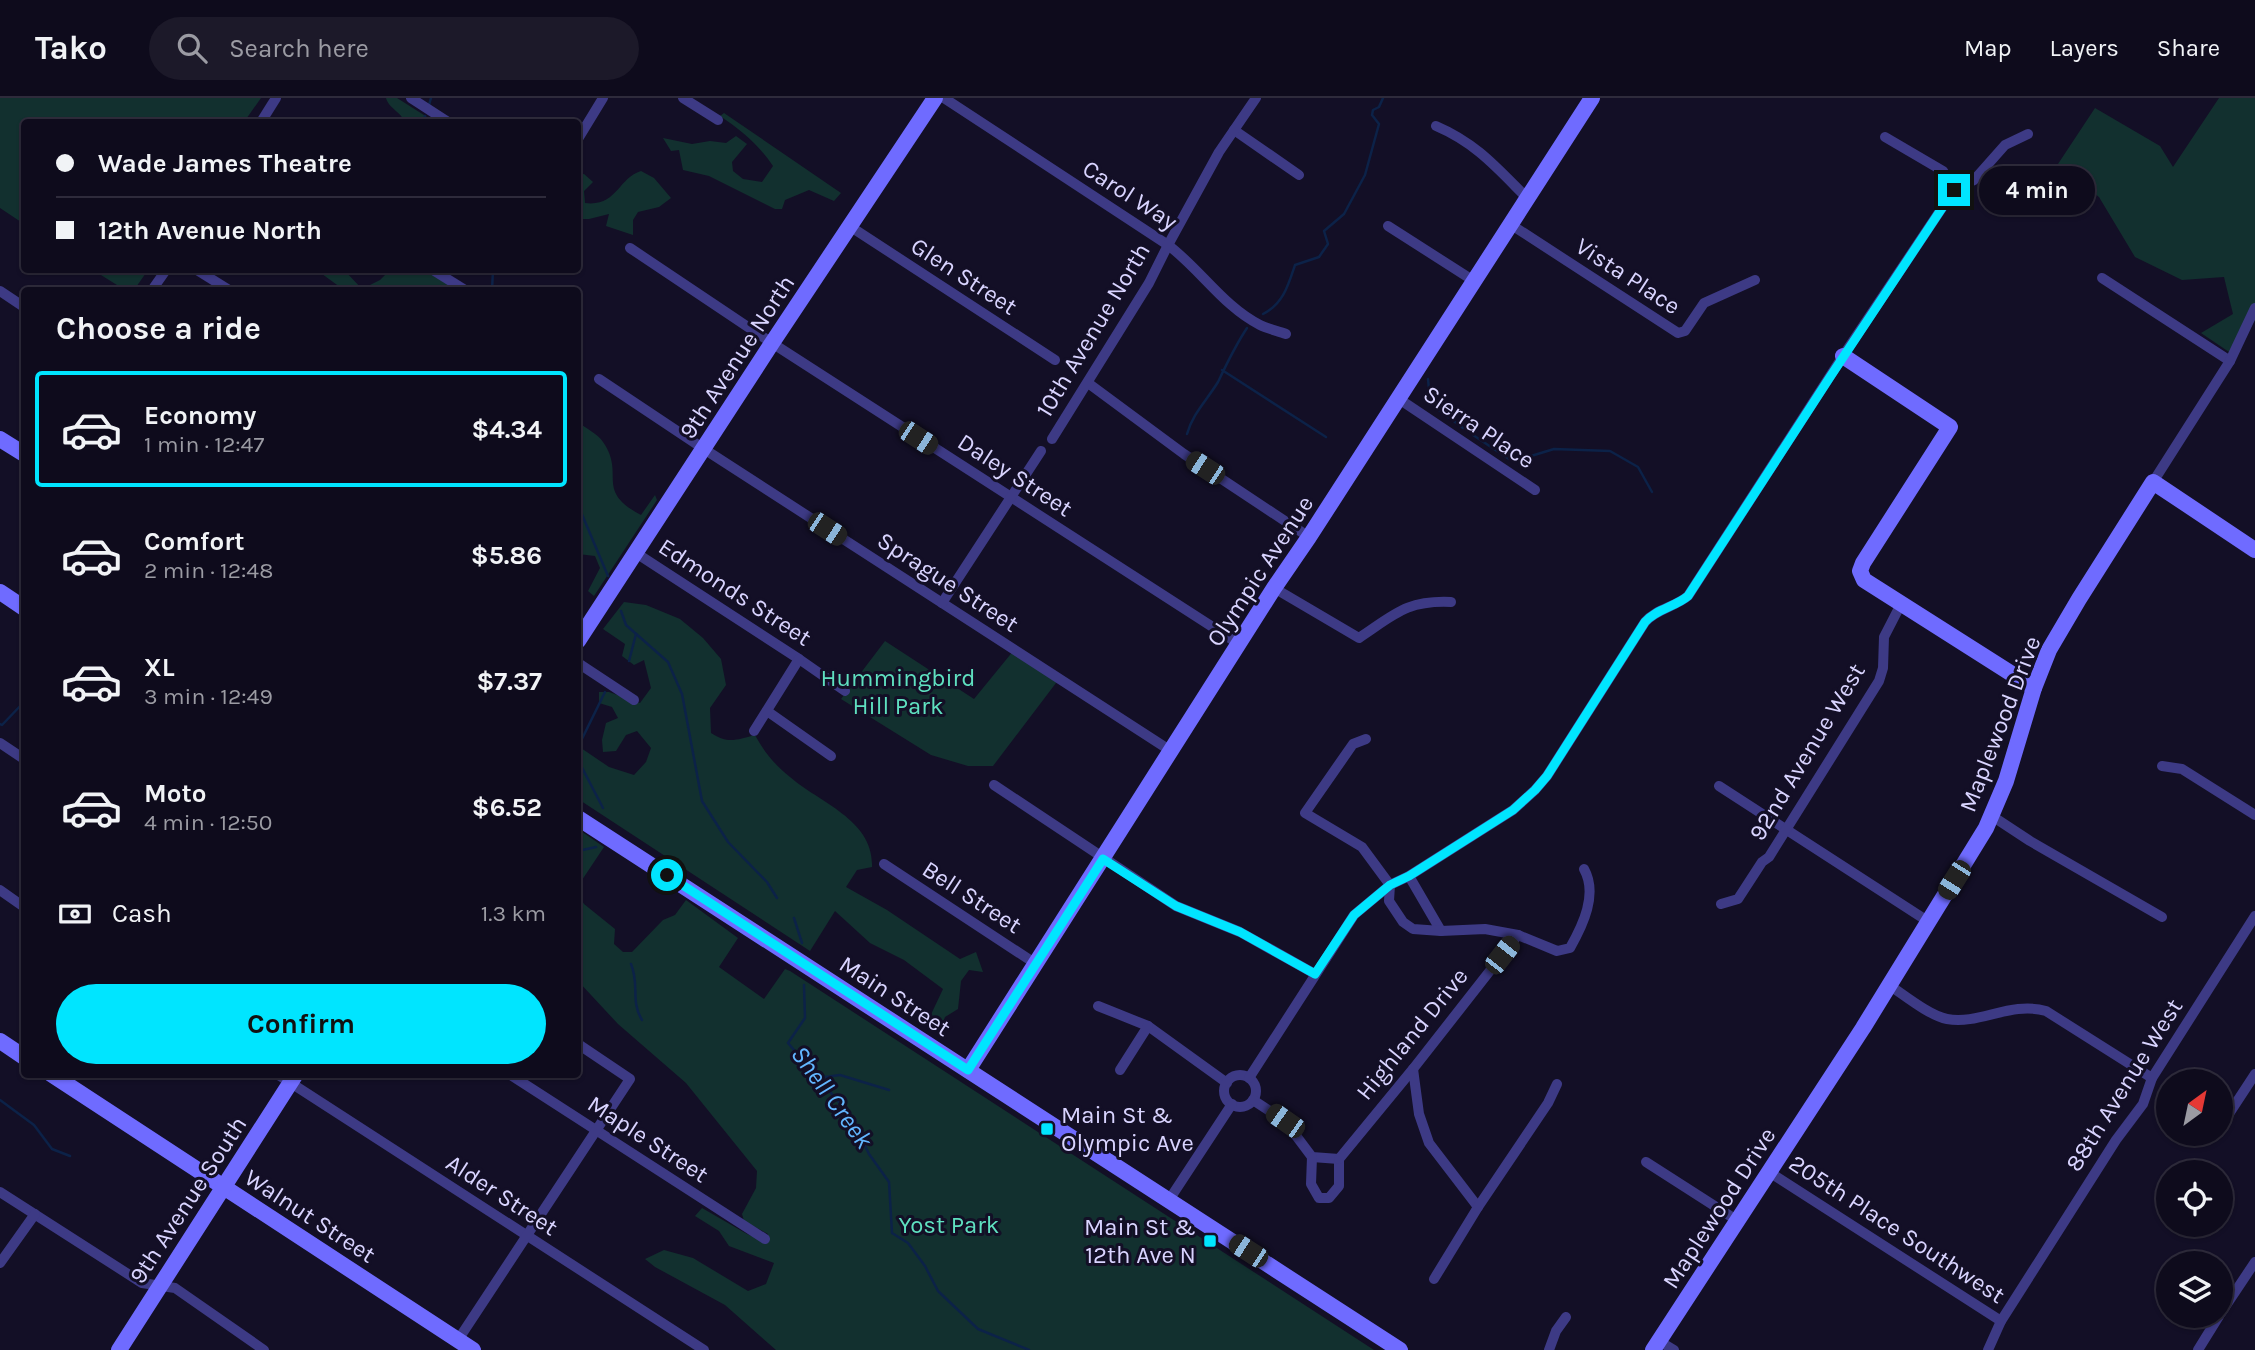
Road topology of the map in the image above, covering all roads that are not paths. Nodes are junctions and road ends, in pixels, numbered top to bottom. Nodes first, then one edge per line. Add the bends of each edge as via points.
1 (276, 98) edge
2 (411, 98) edge
3 (603, 98) edge
4 (683, 98) edge
5 (935, 98) edge
6 (944, 98) edge
7 (1256, 98) edge
8 (1592, 98) edge
9 (263, 119) edge
10 (443, 119) edge
11 (718, 120) dead end
12 (1436, 125) dead end
13 (1234, 130) junction
14 (581, 134) edge
15 (2028, 134) dead end
16 (1885, 137) dead end
17 (1299, 175) dead end
18 (1954, 190) junction
19 (1527, 198) junction
20 (1510, 225) junction
21 (1388, 226) dead end
22 (850, 227) junction
23 (1168, 245) junction
24 (630, 248) dead end
25 (202, 273) edge
26 (438, 273) edge
27 (2102, 278) dead end
28 (1755, 280) dead end
29 (1474, 281) junction
30 (224, 287) edge
31 (461, 287) edge
32 (0, 291) edge
33 (21, 305) edge
34 (2255, 307) edge
35 (1286, 334) dead end
36 (772, 343) junction
37 (1843, 356) junction
38 (1055, 360) dead end
39 (2230, 361) junction
40 (598, 379) dead end
41 (1088, 383) junction
42 (1399, 399) junction
43 (0, 439) edge
44 (1052, 439) dead end
45 (704, 449) junction
46 (1041, 451) dead end
47 (21, 452) edge
48 (2153, 482) junction
49 (1535, 490) dead end
50 (1010, 497) junction
51 (1310, 537) junction
52 (2255, 550) edge
53 (636, 553) junction
54 (1274, 588) junction
55 (0, 592) edge
56 (1451, 602) dead end
57 (942, 603) junction
58 (1901, 604) junction
59 (21, 606) edge
60 (581, 636) edge
61 (1239, 644) junction
62 (799, 659) junction
63 (581, 665) edge
64 (2034, 688) junction
65 (845, 691) dead end
66 (634, 700) dead end
67 (767, 711) junction
68 (754, 731) dead end
69 (1366, 739) dead end
70 (0, 743) edge
71 (1171, 751) junction
72 (831, 755) dead end
73 (21, 757) edge
74 (2162, 766) dead end
75 (993, 785) dead end
76 (1719, 786) dead end
77 (2255, 815) edge
78 (1992, 816) junction
79 (581, 820) edge
80 (1786, 829) junction
81 (1103, 859) junction
82 (884, 864) dead end
83 (1584, 869) dead end
84 (1409, 876) junction
85 (1390, 885) junction
86 (0, 890) edge
87 (1721, 904) dead end
88 (21, 905) edge
89 (2255, 916) edge
90 (2162, 918) dead end
91 (1928, 922) junction
92 (1441, 931) junction
93 (1518, 935) junction
94 (1036, 964) junction
95 (1315, 974) junction
96 (1889, 985) junction
97 (1098, 1006) dead end
98 (1148, 1026) junction
99 (0, 1041) edge
100 (581, 1046) edge
101 (21, 1055) edge
102 (1413, 1069) junction
103 (968, 1070) junction
104 (1120, 1070) dead end
105 (2255, 1074) edge
106 (57, 1078) edge
107 (287, 1078) edge
108 (290, 1078) edge
109 (515, 1078) edge
110 (1249, 1078) junction
111 (2152, 1078) junction
112 (1227, 1083) junction
113 (1557, 1084) dead end
114 (1253, 1100) junction
115 (1232, 1104) junction
116 (2233, 1108) edge
117 (597, 1132) junction
118 (1312, 1157) junction
119 (1339, 1159) junction
120 (1646, 1162) dead end
121 (1769, 1172) junction
122 (223, 1187) junction
123 (0, 1192) edge
124 (1169, 1200) junction
125 (1478, 1207) junction
126 (35, 1214) junction
127 (1738, 1221) junction
128 (527, 1236) junction
129 (765, 1239) dead end
130 (2255, 1262) edge
131 (0, 1263) edge
132 (1434, 1279) dead end
133 (159, 1286) junction
134 (2233, 1295) edge
135 (1566, 1317) dead end
136 (2001, 1321) junction
137 (2212, 1328) edge
138 (458, 1340) junction
139 (1662, 1347) edge
140 (119, 1350) edge
141 (264, 1350) edge
142 (473, 1350) edge
143 (704, 1350) edge
144 (1400, 1350) edge
145 (1549, 1350) edge
146 (1988, 1350) edge
147 (2198, 1350) edge

1 - 9 street
2 - 10 street
3 - 14 street
4 - 11 street
5 - 22 street, 9th Avenue North
6 - 23 street, Carol Way
7 - 13 street, 10th Avenue North
8 - 19 street, Olympic Avenue
12 - 19 street via 1477,148
13 - 17 street
13 - 23 street, 10th Avenue North
15 - 18 street via 2005,145 1974,180
16 - 18 street via 1943,171
18 - 37 street
19 - 20 street, Olympic Avenue
20 - 28 street, Vista Place via 1678,333 1685,331 1704,303
20 - 29 street, Olympic Avenue
21 - 29 street
22 - 36 street, 9th Avenue North
22 - 38 street, Glen Street
23 - 35 street, Carol Way via 1231,305 1259,324
23 - 41 street, 10th Avenue North
24 - 36 street, Daley Street
25 - 30 street
26 - 31 street
27 - 39 street
29 - 42 street, Olympic Avenue
32 - 33 street
34 - 39 street, Maplewood Drive
36 - 45 street, 9th Avenue North
36 - 50 street, Daley Street
37 - 58 street via 1950,427 1860,571 1864,580
37 - 84 street via 1688,596 1645,622 1547,776 1513,810
39 - 48 street, Maplewood Drive
40 - 45 street, Sprague Street
41 - 44 street, 10th Avenue North
41 - 51 street via 1184,454
42 - 49 street, Sierra Place
42 - 51 street, Olympic Avenue
43 - 47 street
45 - 53 street, 9th Avenue North
45 - 57 street, Sprague Street
46 - 50 street, 10th Avenue North
48 - 52 street
48 - 64 street, Maplewood Drive via 2059,632
50 - 57 street, 10th Avenue North
50 - 61 street, Daley Street
51 - 54 street, Olympic Avenue
53 - 60 street, 9th Avenue North
53 - 62 street, Edmonds Street
54 - 56 street via 1359,638 1407,607
54 - 61 street, Olympic Avenue
55 - 59 street
57 - 71 street, Sprague Street
58 - 64 street
58 - 80 street, 92nd Avenue West via 1884,637 1879,681
61 - 71 street, Olympic Avenue
62 - 65 street, Edmonds Street
62 - 67 street
63 - 66 street
64 - 78 street, Maplewood Drive
67 - 68 street
67 - 72 street
69 - 85 street, Highland Drive via 1353,744 1305,813 1362,848
70 - 73 street
71 - 81 street, Olympic Avenue
74 - 77 street via 2182,769
75 - 81 street
76 - 80 street
78 - 90 street
78 - 91 street, Maplewood Drive
79 - 103 street, Main Street
80 - 87 street, 92nd Avenue West via 1738,900
80 - 91 street
81 - 94 street, Olympic Avenue
81 - 95 street via 1176,906 1240,932
82 - 94 street, Bell Street
83 - 93 street, Highland Drive via 1591,882 1583,925 1570,948 1557,951
84 - 85 street
84 - 92 street, Highland Drive
85 - 92 street, Highland Drive via 1389,901 1404,922 1413,929
85 - 95 street via 1354,915
86 - 88 street
89 - 111 street, 88th Avenue West
91 - 96 street, Maplewood Drive
92 - 93 street, Highland Drive via 1485,929
93 - 102 street, Highland Drive
94 - 103 street, Olympic Avenue
95 - 110 street
96 - 111 street via 1945,1019 2032,1007 2046,1011
96 - 121 street, Maplewood Drive
97 - 98 street
98 - 104 street
98 - 112 street
99 - 101 street
100 - 117 street via 631,1079
102 - 119 street, Highland Drive
102 - 125 street via 1419,1114 1429,1143
103 - 124 street, Main Street
105 - 116 street
106 - 122 street, Walnut Street
107 - 122 street, 9th Avenue South
108 - 128 street, Alder Street
109 - 117 street, Maple Street
110 - 112 street via 1239,1075
110 - 114 street via 1255,1086
111 - 136 street, 88th Avenue West via 2143,1104
112 - 115 street via 1225,1093
113 - 125 street
114 - 115 street via 1244,1106
114 - 118 street via 1285,1121
115 - 124 street
117 - 128 street
117 - 129 street, Maple Street
118 - 119 street
118 - 119 street via 1311,1184 1319,1198 1329,1198 1339,1186
120 - 127 street
121 - 127 street, Maplewood Drive
121 - 136 street, 205th Place Southwest
122 - 133 street, 9th Avenue South
122 - 138 street, Walnut Street
123 - 126 street
124 - 144 street, Main Street
125 - 132 street
126 - 131 street
126 - 133 street via 142,1283
127 - 139 street, Maplewood Drive
128 - 138 street
128 - 143 street, Alder Street
130 - 134 street
133 - 140 street, 9th Avenue South
133 - 141 street via 175,1287
135 - 145 street
136 - 146 street, 88th Avenue West
137 - 147 street
138 - 142 street, Walnut Street

